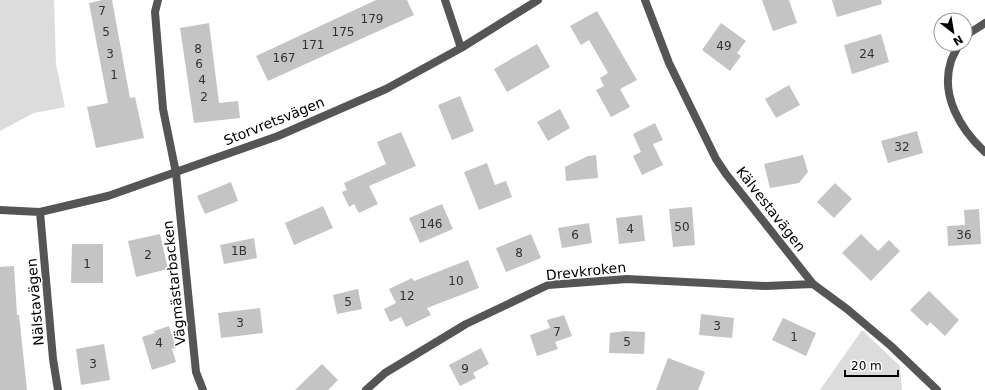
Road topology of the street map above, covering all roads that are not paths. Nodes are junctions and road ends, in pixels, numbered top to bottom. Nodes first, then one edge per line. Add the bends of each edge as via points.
1 (158, 0) edge
2 (445, 0) edge
3 (538, 0) edge
4 (645, 0) edge
5 (985, 23) edge
6 (973, 31) edge
7 (461, 48) junction
8 (955, 52) edge
9 (985, 152) edge
10 (176, 173) junction
11 (0, 210) edge
12 (40, 212) junction
13 (813, 284) junction
14 (58, 390) edge
15 (203, 390) edge
16 (366, 390) edge
17 (937, 390) edge

1 - 10 street, Vägmästarbacken via 155,12 163,109
2 - 7 street
3 - 7 street, Storvretsvägen
4 - 13 street, Kälvestavägen via 669,63 716,159
5 - 6 street
7 - 10 street, Storvretsvägen via 386,89 278,136
8 - 9 street via 951,60 947,86 954,111 974,142
10 - 12 street, Storvretsvägen via 108,196
10 - 15 street, Vägmästarbacken via 196,372
11 - 12 street, Storvretsvägen
12 - 14 street, Nälstavägen via 52,359
13 - 16 street, Drevkroken via 766,286 627,279 548,285 466,324 385,373
13 - 17 street, Kälvestavägen via 891,346

